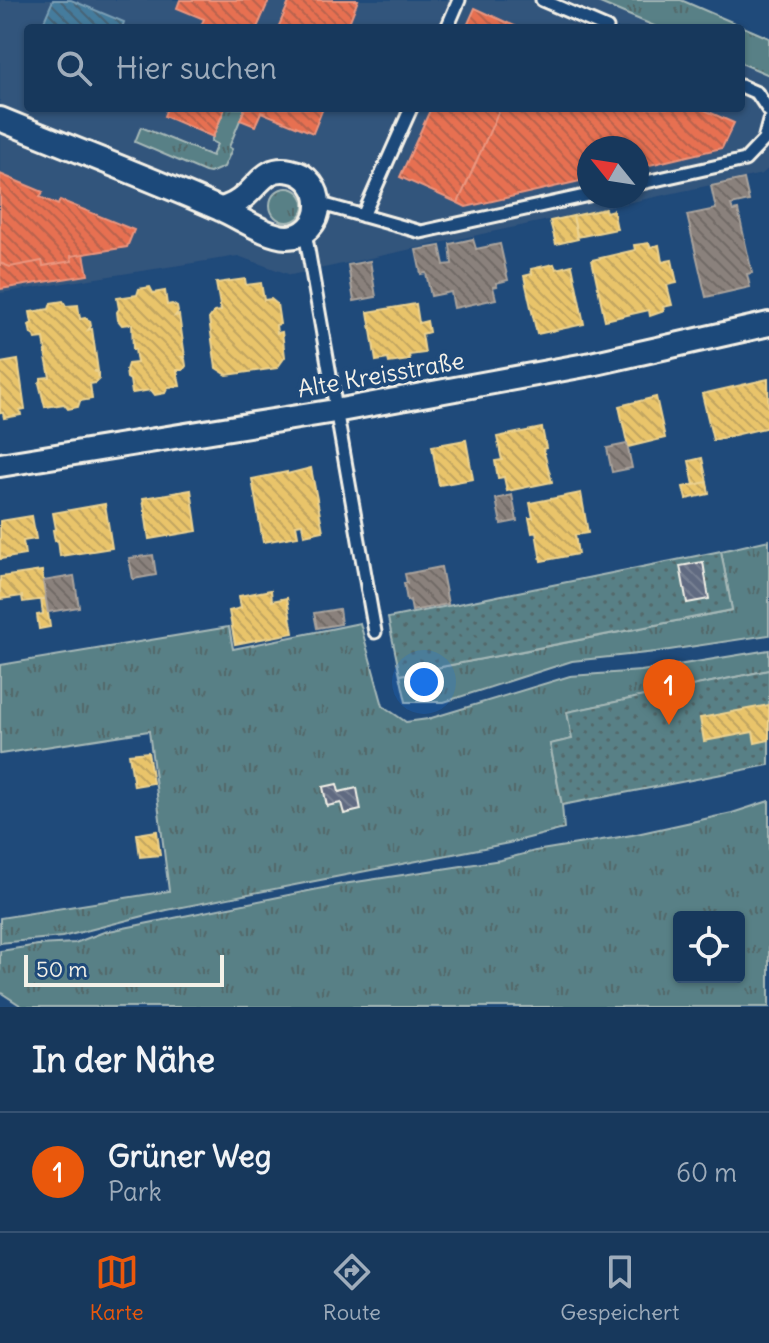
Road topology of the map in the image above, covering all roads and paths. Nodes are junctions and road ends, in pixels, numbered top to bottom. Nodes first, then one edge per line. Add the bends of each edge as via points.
1 (459, 0) edge
2 (542, 0) edge
3 (449, 24) edge
4 (598, 24) edge
5 (745, 88) edge
6 (769, 111) edge
7 (409, 112) edge
8 (0, 119) edge
9 (769, 121) edge
10 (649, 181) edge
11 (577, 198) edge
12 (318, 203) junction
13 (220, 209) junction
14 (363, 216) junction
15 (305, 232) junction
16 (769, 324) edge
17 (335, 411) junction
18 (0, 465) edge
19 (375, 632) dead end

1 - 3 lane
2 - 4 lane
5 - 6 lane via 757,93
7 - 14 lane
8 - 13 street
9 - 10 lane via 764,140 745,160
11 - 14 lane via 421,232
12 - 13 street via 308,179 298,172 276,170 239,201
12 - 14 lane
12 - 15 street
13 - 15 street via 279,235
15 - 17 lane
16 - 17 street, Alte Kreisstraße via 591,364
17 - 18 street, Alte Kreisstraße
17 - 19 lane

